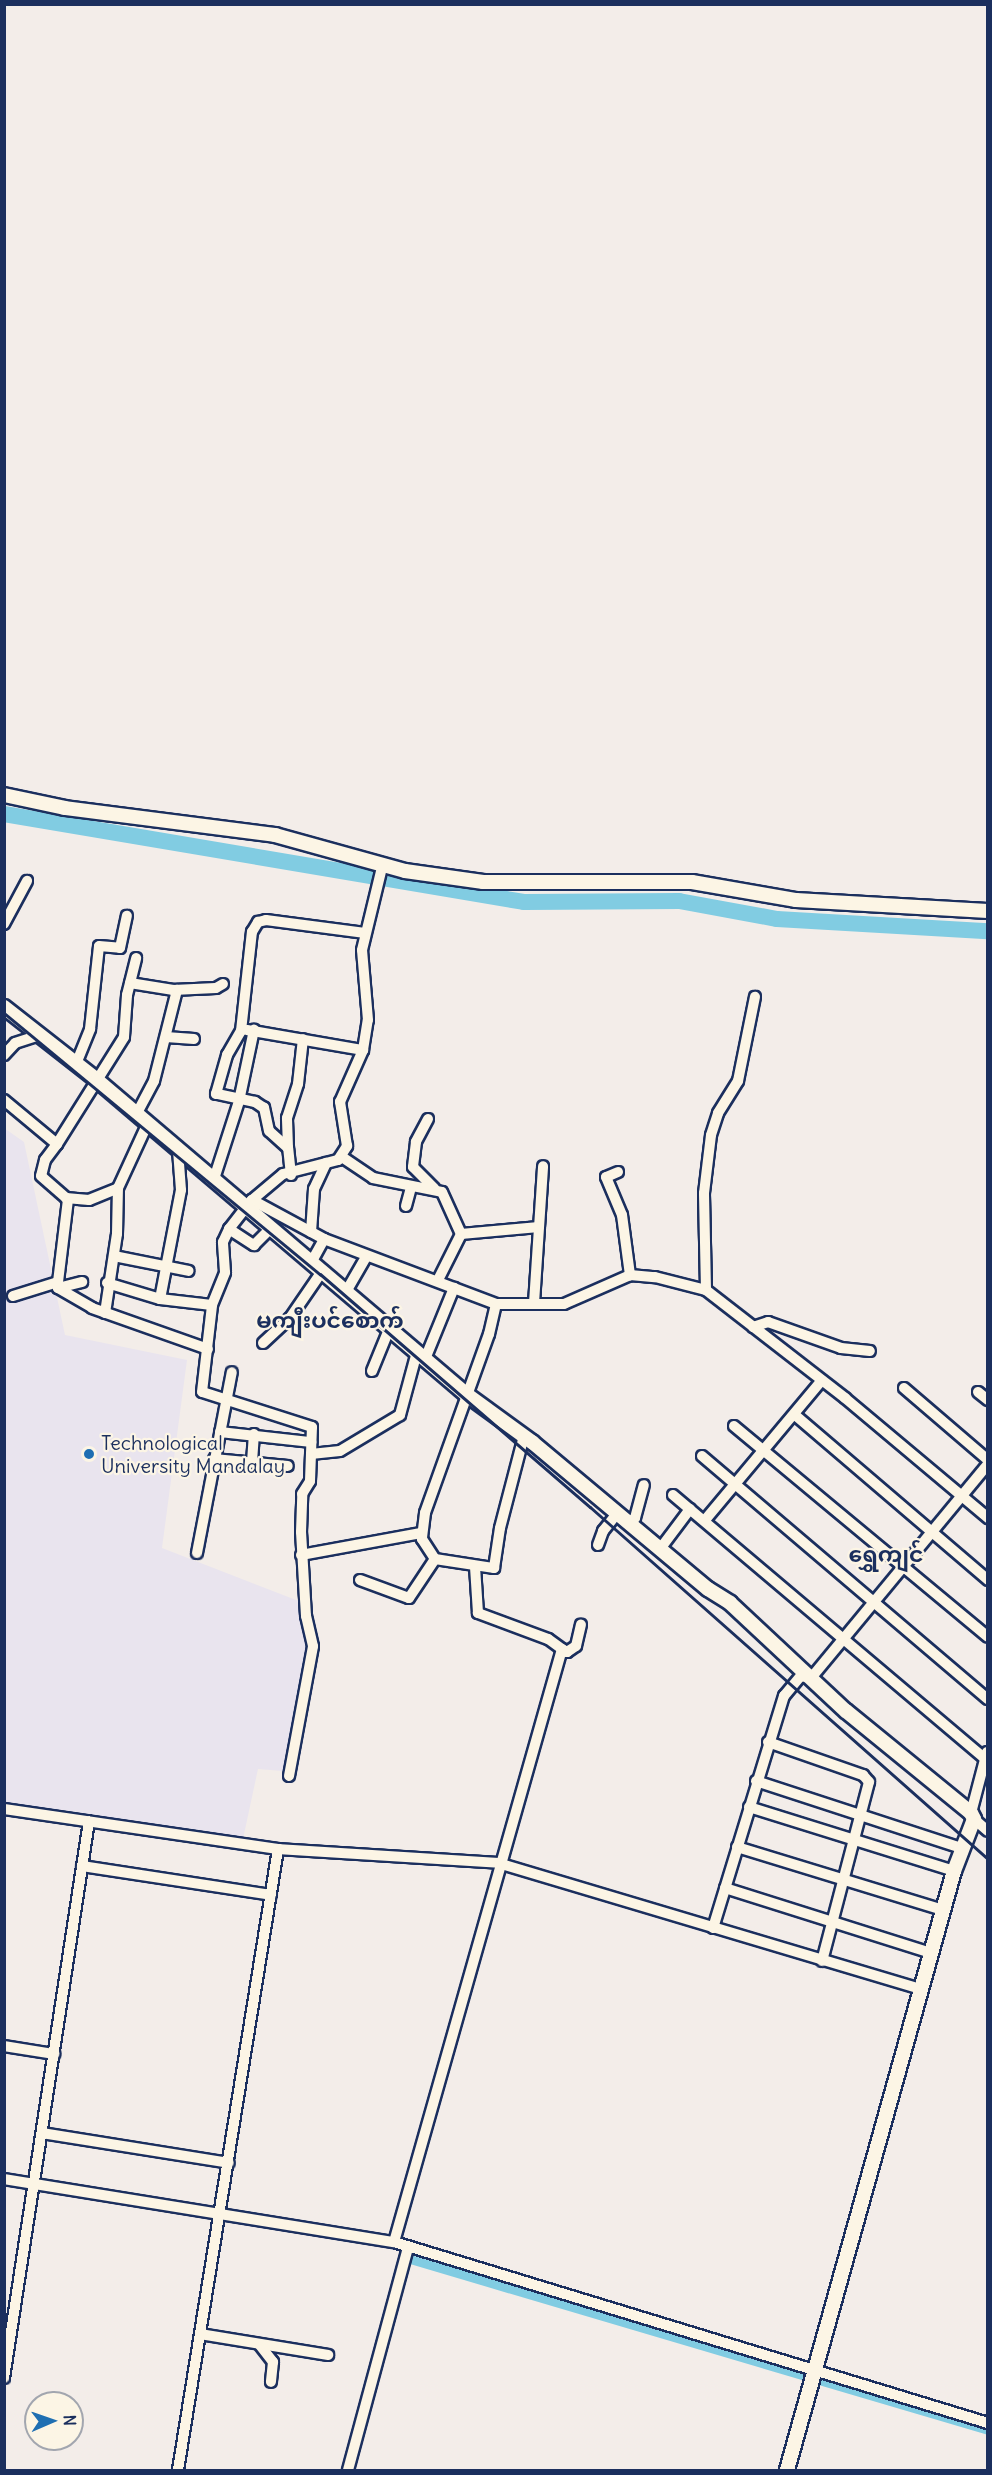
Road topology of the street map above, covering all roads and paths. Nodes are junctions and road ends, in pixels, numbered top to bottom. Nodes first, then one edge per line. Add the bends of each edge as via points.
1 (4, 795) edge
2 (382, 867) junction
3 (27, 881) dead end
4 (987, 911) edge
5 (127, 916) dead end
6 (4, 924) edge
7 (365, 933) junction
8 (136, 958) dead end
9 (130, 983) junction
10 (223, 984) dead end
11 (177, 990) junction
12 (755, 997) dead end
13 (4, 1007) edge
14 (255, 1030) junction
15 (241, 1031) junction
16 (40, 1035) junction
17 (166, 1037) junction
18 (194, 1039) dead end
19 (303, 1039) junction
20 (363, 1050) junction
21 (4, 1055) edge
22 (76, 1064) junction
23 (97, 1080) junction
24 (4, 1100) edge
25 (239, 1101) junction
26 (136, 1115) junction
27 (428, 1119) dead end
28 (147, 1125) junction
29 (57, 1144) junction
30 (288, 1148) junction
31 (178, 1150) junction
32 (342, 1157) junction
33 (326, 1163) junction
34 (543, 1166) dead end
35 (618, 1172) dead end
36 (291, 1175) junction
37 (214, 1179) junction
38 (411, 1187) junction
39 (118, 1188) junction
40 (434, 1188) junction
41 (68, 1199) junction
42 (249, 1203) junction
43 (406, 1206) dead end
44 (539, 1227) junction
45 (271, 1228) junction
46 (229, 1229) junction
47 (311, 1232) junction
48 (461, 1234) junction
49 (324, 1239) junction
50 (114, 1256) junction
51 (367, 1256) junction
52 (317, 1266) junction
53 (166, 1267) junction
54 (189, 1271) dead end
55 (630, 1275) junction
56 (438, 1280) junction
57 (82, 1282) dead end
58 (107, 1283) junction
59 (58, 1285) junction
60 (454, 1288) junction
61 (347, 1290) junction
62 (706, 1290) junction
63 (13, 1296) dead end
64 (160, 1299) junction
65 (534, 1302) junction
66 (496, 1304) junction
67 (212, 1305) junction
68 (105, 1313) junction
69 (390, 1327) junction
70 (753, 1327) junction
71 (263, 1343) dead end
72 (208, 1349) junction
73 (870, 1351) dead end
74 (421, 1356) junction
75 (372, 1371) dead end
76 (232, 1372) dead end
77 (822, 1380) junction
78 (904, 1388) dead end
79 (978, 1392) dead end
80 (466, 1394) junction
81 (987, 1400) edge
82 (225, 1402) junction
83 (795, 1415) junction
84 (734, 1426) dead end
85 (220, 1432) junction
86 (254, 1434) junction
87 (524, 1436) junction
88 (311, 1448) junction
89 (764, 1449) junction
90 (702, 1456) dead end
91 (214, 1459) junction
92 (252, 1462) junction
93 (987, 1462) edge
94 (288, 1466) dead end
95 (736, 1484) junction
96 (644, 1485) dead end
97 (673, 1495) dead end
98 (962, 1496) junction
99 (690, 1509) junction
100 (617, 1514) junction
101 (987, 1518) edge
102 (705, 1520) junction
103 (629, 1523) junction
104 (931, 1532) junction
105 (421, 1533) junction
106 (598, 1545) dead end
107 (660, 1549) junction
108 (197, 1553) dead end
109 (301, 1555) junction
110 (435, 1559) junction
111 (475, 1566) junction
112 (903, 1567) junction
113 (360, 1580) dead end
114 (987, 1580) edge
115 (874, 1602) junction
116 (581, 1624) dead end
117 (845, 1637) junction
118 (987, 1637) edge
119 (562, 1649) junction
120 (811, 1678) junction
121 (987, 1699) edge
122 (768, 1742) junction
123 (986, 1756) edge
124 (288, 1776) dead end
125 (756, 1781) junction
126 (749, 1807) junction
127 (4, 1809) edge
128 (861, 1816) junction
129 (972, 1816) junction
130 (89, 1821) junction
131 (987, 1831) edge
132 (855, 1840) junction
133 (737, 1847) junction
134 (961, 1848) junction
135 (278, 1850) junction
136 (501, 1864) junction
137 (82, 1866) junction
138 (954, 1871) junction
139 (844, 1880) junction
140 (725, 1888) junction
141 (271, 1895) junction
142 (943, 1910) junction
143 (833, 1920) junction
144 (713, 1928) junction
145 (931, 1953) junction
146 (822, 1961) junction
147 (921, 1989) junction
148 (4, 2046) edge
149 (54, 2054) junction
150 (42, 2133) junction
151 (229, 2163) junction
152 (4, 2179) edge
153 (34, 2183) junction
154 (221, 2212) junction
155 (394, 2242) junction
156 (408, 2247) junction
157 (200, 2334) junction
158 (259, 2344) junction
159 (328, 2355) dead end
160 (4, 2378) edge
161 (813, 2378) junction
162 (271, 2382) dead end
163 (987, 2423) edge
164 (178, 2470) edge
165 (348, 2470) edge
166 (787, 2470) edge

1 - 2 street via 65,808 275,835
2 - 4 street via 483,882 692,882 796,900
2 - 7 street
3 - 6 street
5 - 22 street via 120,948 99,946 90,1029
7 - 15 street via 272,920 258,922 252,932
7 - 20 street via 362,950 368,1020
8 - 9 street
9 - 11 street
9 - 23 street via 124,1037
10 - 11 street via 216,988
11 - 17 street
12 - 62 street via 738,1081 718,1113 711,1135 704,1193
13 - 16 street
14 - 15 street
14 - 19 street
14 - 25 street
15 - 25 street via 227,1055 216,1094
16 - 21 street via 15,1043
16 - 22 street
17 - 18 street
17 - 26 street via 154,1081
19 - 20 street
19 - 30 street via 298,1084 287,1119
20 - 32 street via 340,1102 348,1132
22 - 23 street
23 - 26 street
23 - 29 street
24 - 29 street
25 - 30 street via 255,1102 264,1108 270,1131
25 - 37 street
26 - 28 street
27 - 40 street via 416,1142 413,1167
28 - 31 street
28 - 39 street
29 - 41 street via 45,1160 41,1176
30 - 36 street
31 - 37 street
31 - 53 street via 181,1190
32 - 33 street
32 - 38 street via 373,1178
33 - 36 street
33 - 47 street via 314,1189
34 - 44 street
35 - 55 street via 606,1177 622,1215
36 - 42 street via 283,1174
37 - 42 street
38 - 40 street
38 - 43 street
39 - 41 street via 89,1200
39 - 50 street
40 - 48 street via 442,1192
41 - 59 street
42 - 45 street
42 - 46 street
42 - 47 street
44 - 48 street
44 - 65 street
45 - 46 street via 254,1245
45 - 52 street
46 - 67 street via 223,1242 225,1272
47 - 49 street
48 - 56 street
49 - 51 street
49 - 52 street
50 - 53 street
50 - 58 street
51 - 56 street
51 - 61 street
52 - 61 street
52 - 71 street via 290,1317
53 - 54 street
53 - 64 street
55 - 62 street
55 - 65 street via 564,1304
56 - 60 street
57 - 59 street
58 - 64 street
58 - 68 street
59 - 63 street
59 - 68 street
60 - 66 street
60 - 74 street
61 - 69 street
62 - 70 street
64 - 67 street
65 - 66 street
66 - 80 street
67 - 72 street
68 - 72 street
69 - 74 street
69 - 75 street
70 - 73 street via 768,1322 841,1348
70 - 77 street
72 - 82 street via 203,1395
74 - 80 street
74 - 88 street via 400,1415 340,1451
76 - 82 street
77 - 83 street
77 - 98 street
78 - 93 street
79 - 81 street
80 - 87 street
80 - 105 street
82 - 85 street
82 - 88 street via 311,1426
83 - 89 street
83 - 104 street
84 - 89 street
85 - 86 street
85 - 91 street
86 - 88 street
86 - 92 street
87 - 100 street
87 - 111 street via 500,1528 494,1568
88 - 109 street via 310,1481 301,1501
89 - 95 street
89 - 112 street
90 - 95 street
91 - 92 street
91 - 108 street
92 - 94 street
93 - 98 street
95 - 102 street
95 - 115 street
96 - 103 street via 635,1518
97 - 99 street
98 - 101 street
98 - 104 street
99 - 102 street
99 - 107 street
100 - 103 street
100 - 106 street via 603,1531
102 - 117 street
103 - 107 street
104 - 112 street
104 - 114 street
105 - 109 street
105 - 110 street via 428,1553
107 - 120 street via 730,1603
109 - 124 street via 306,1616 313,1646
110 - 111 street
110 - 113 street via 409,1598
111 - 119 street via 478,1613 548,1639
112 - 115 street
112 - 118 street
115 - 117 street
115 - 121 street
116 - 119 street via 576,1646 567,1652
117 - 120 street
117 - 123 street
119 - 136 street
120 - 122 street via 801,1676 784,1696
120 - 129 street
122 - 125 street
122 - 128 street via 863,1775 868,1779 869,1789
123 - 129 street
125 - 126 street
125 - 128 street
126 - 132 street
126 - 133 street
127 - 130 street
128 - 132 street
128 - 134 street
129 - 131 street
129 - 134 street
130 - 135 street
130 - 137 street
132 - 138 street
132 - 139 street
133 - 139 street
133 - 140 street
134 - 138 street
135 - 136 street
135 - 141 street
136 - 144 street
136 - 155 street
137 - 141 street
137 - 149 street
138 - 142 street
139 - 142 street
139 - 143 street
140 - 143 street
140 - 144 street
141 - 151 street
142 - 145 street
143 - 145 street
143 - 146 street
144 - 146 street
145 - 147 street
146 - 147 street
147 - 161 street
148 - 149 street
149 - 150 street
150 - 151 street
150 - 153 street
151 - 154 street
152 - 153 street
153 - 154 street
153 - 160 street
154 - 155 street
154 - 157 street
155 - 156 street
156 - 161 street
156 - 165 street
157 - 158 street
157 - 164 street
158 - 159 street
158 - 162 street via 273,2362
161 - 163 street
161 - 166 street

